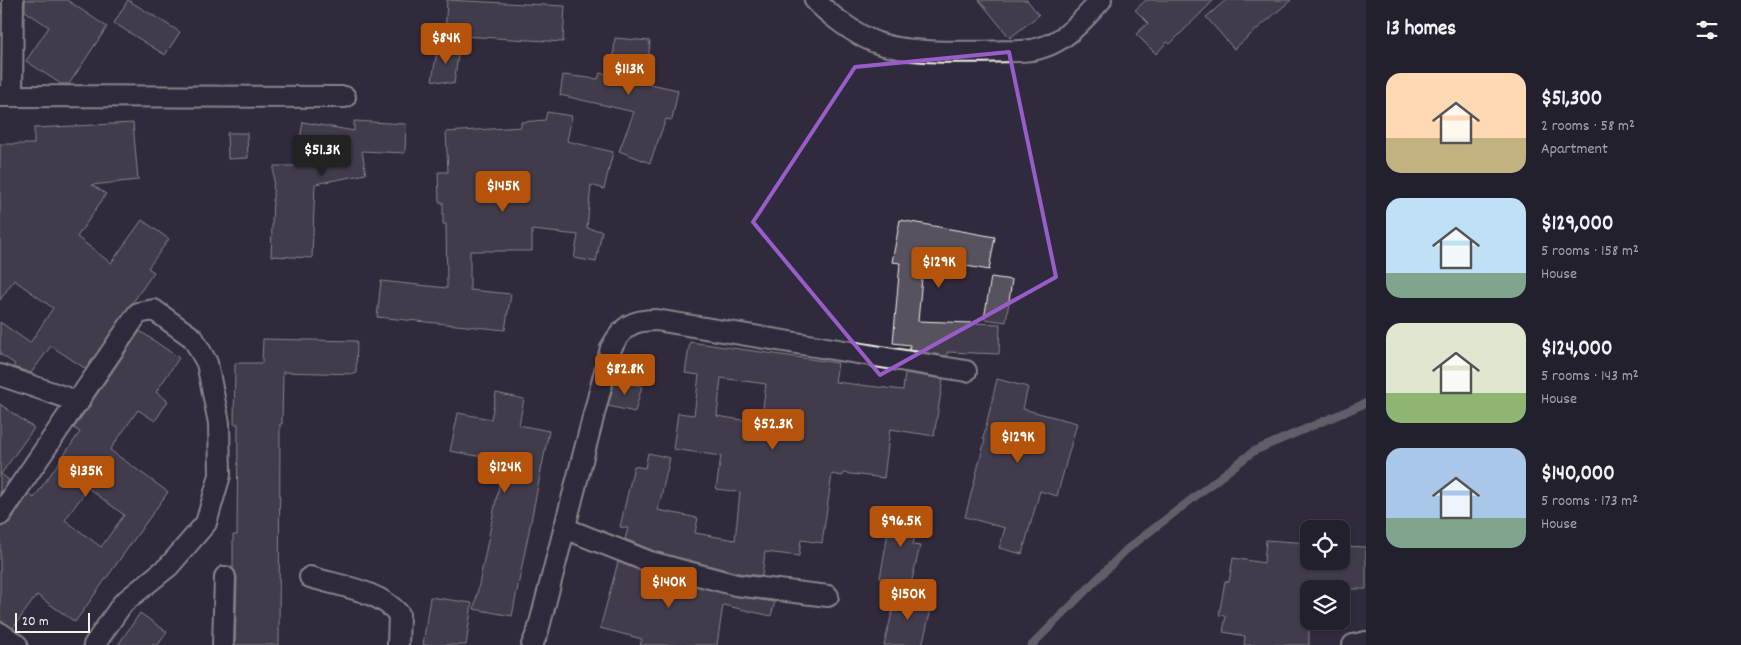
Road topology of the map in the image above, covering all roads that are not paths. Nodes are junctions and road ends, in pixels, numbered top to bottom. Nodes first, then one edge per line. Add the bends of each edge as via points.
1 (13, 0) edge
2 (815, 0) edge
3 (1101, 0) edge
4 (6, 96) edge
5 (345, 98) dead end
6 (966, 371) dead end
7 (0, 375) edge
8 (79, 402) junction
9 (0, 515) edge
10 (564, 528) junction
11 (225, 577) dead end
12 (310, 577) dead end
13 (828, 596) dead end
14 (0, 633) edge
15 (1366, 642) edge
16 (17, 645) edge
17 (94, 645) edge
18 (224, 645) edge
19 (398, 645) edge
20 (532, 645) edge
21 (1353, 645) edge

1 - 4 street
2 - 3 street via 838,20 875,42 911,50 1034,51 1064,38
4 - 5 street
6 - 10 street via 656,320 637,320 624,330 612,348
7 - 8 street
8 - 9 street
8 - 17 street via 138,313 154,310 193,338 207,363 219,423 220,475 206,523 169,566 123,603
10 - 13 street via 650,562 736,585
10 - 20 street
11 - 18 street
12 - 19 street via 362,592 392,606 399,614
14 - 16 street
15 - 21 street

